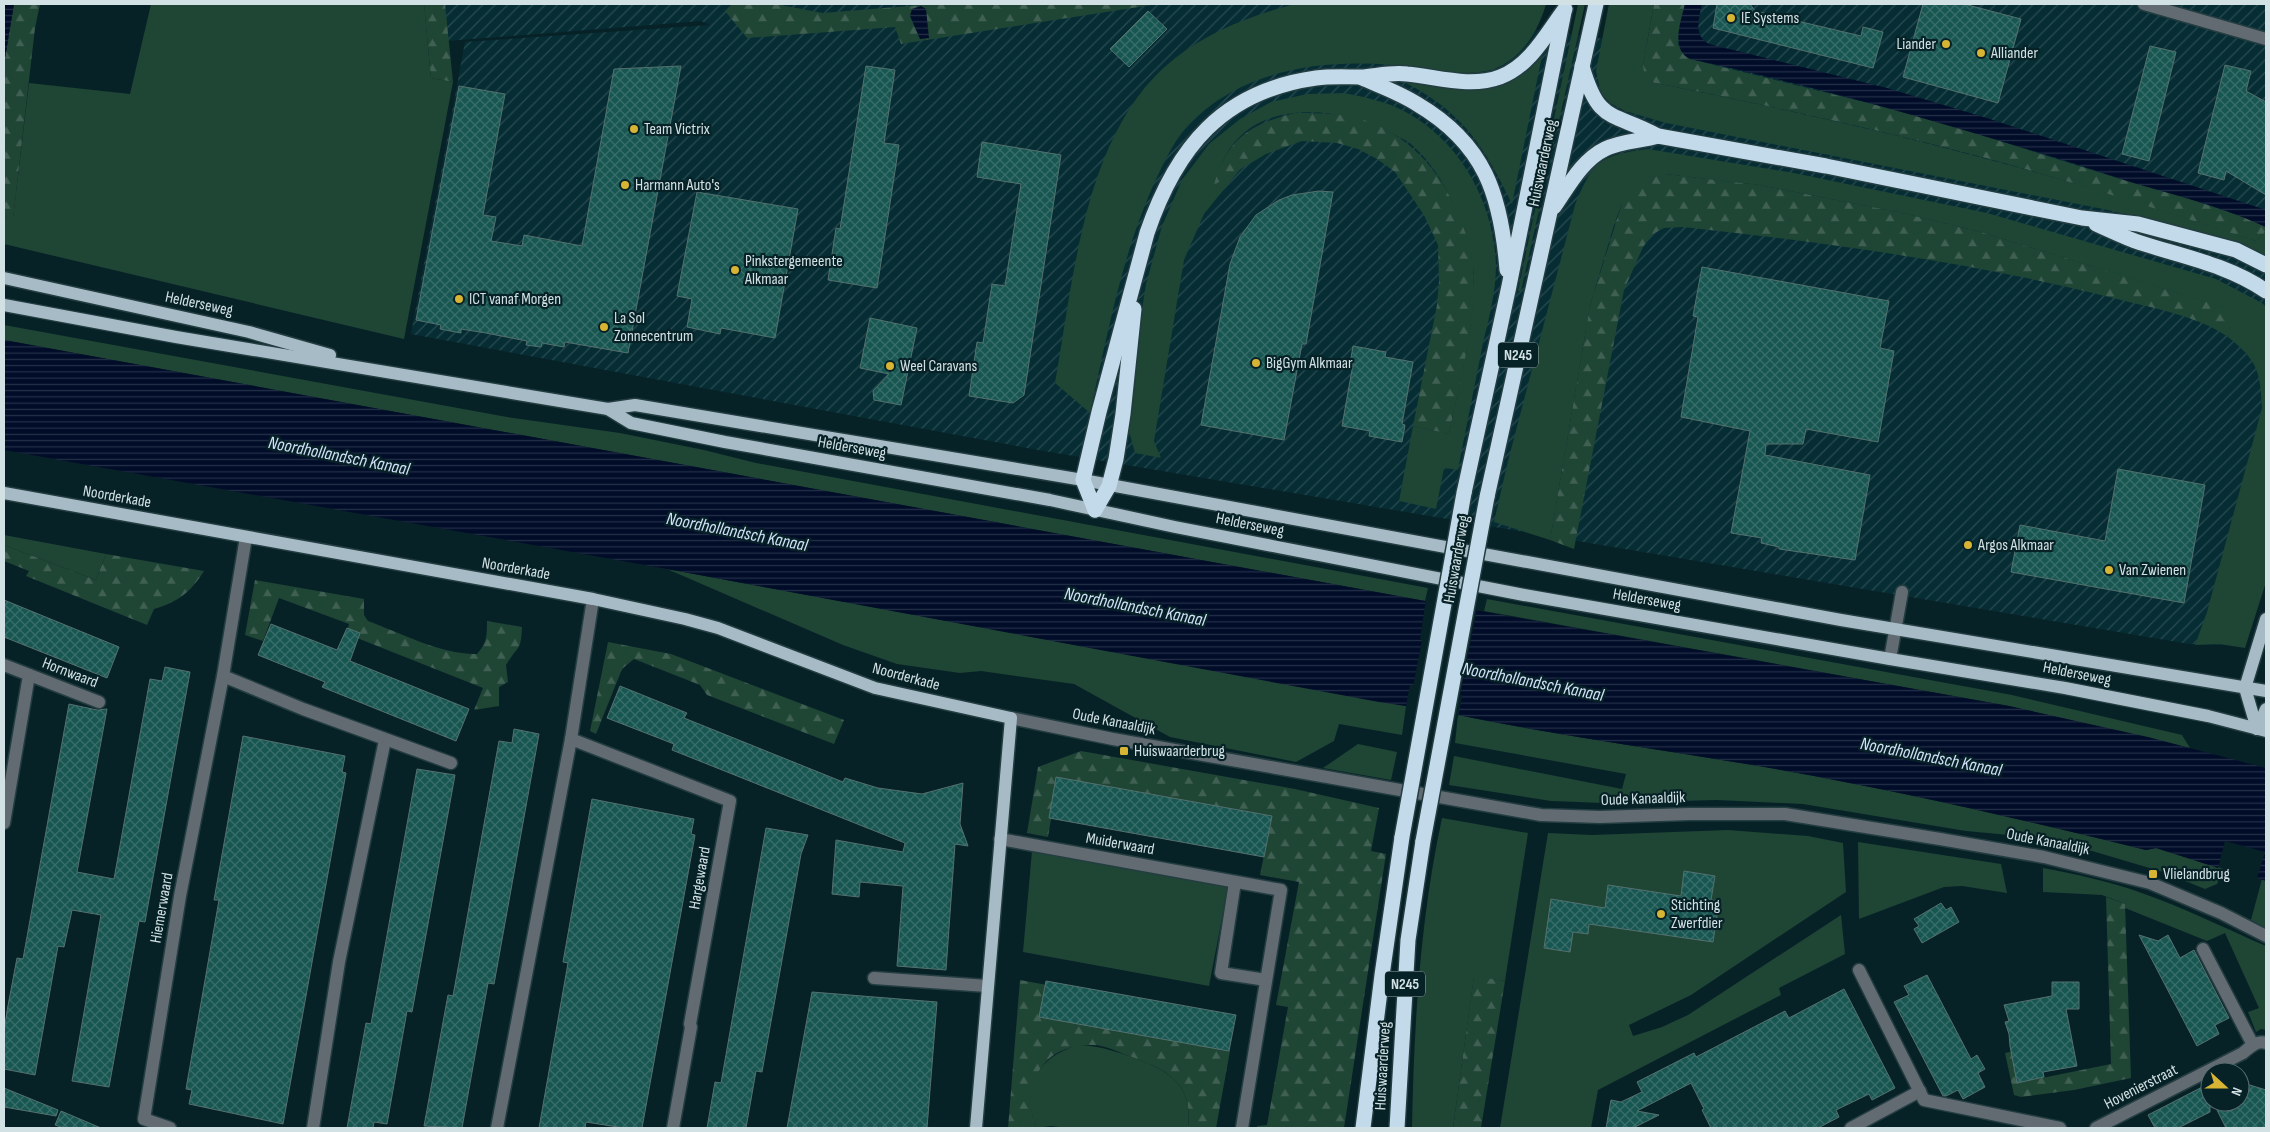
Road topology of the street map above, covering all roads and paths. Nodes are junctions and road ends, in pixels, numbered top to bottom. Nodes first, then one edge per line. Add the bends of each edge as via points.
1 (1596, 4) edge
2 (2144, 4) edge
3 (1565, 6) edge
4 (2266, 39) edge
5 (1582, 66) junction
6 (1360, 77) junction
7 (1658, 136) junction
8 (1550, 212) junction
9 (2082, 218) junction
10 (2266, 265) edge
11 (1138, 266) junction
12 (4, 278) edge
13 (1509, 286) junction
14 (2266, 290) edge
15 (4, 305) edge
16 (386, 371) junction
17 (608, 409) junction
18 (1083, 480) junction
19 (1109, 486) junction
20 (4, 493) edge
21 (1095, 510) junction
22 (246, 537) junction
23 (1902, 592) dead end
24 (593, 599) junction
25 (2266, 619) edge
26 (1895, 630) junction
27 (1890, 659) junction
28 (4, 665) edge
29 (29, 675) junction
30 (223, 676) junction
31 (2245, 688) junction
32 (2266, 691) edge
33 (99, 702) dead end
34 (2266, 710) edge
35 (1011, 718) junction
36 (2261, 730) edge
37 (571, 738) junction
38 (385, 740) junction
39 (451, 763) dead end
40 (4, 823) edge
41 (1000, 840) junction
42 (1235, 882) junction
43 (2266, 936) edge
44 (2203, 950) dead end
45 (1859, 970) dead end
46 (874, 978) dead end
47 (1266, 980) junction
48 (987, 986) junction
49 (2266, 1043) edge
50 (2253, 1045) junction
51 (1920, 1091) junction
52 (170, 1128) edge
53 (313, 1128) edge
54 (498, 1128) edge
55 (674, 1128) edge
56 (976, 1128) edge
57 (1242, 1128) edge
58 (1364, 1128) edge
59 (1398, 1128) edge
60 (1851, 1128) edge
61 (2060, 1128) edge
62 (2096, 1128) edge

1 - 5 highway, Huiswaarderweg / N245
2 - 4 street
3 - 6 highway via 1525,61 1501,77 1473,82 1405,73
3 - 13 highway, Huiswaarderweg / N245
5 - 7 highway via 1593,98 1606,113
5 - 8 highway, Huiswaarderweg / N245
6 - 11 highway via 1315,78 1277,87 1247,100 1214,121 1190,146 1171,176 1157,205
6 - 13 highway via 1415,102 1437,116 1473,155 1489,180 1500,211
7 - 8 highway via 1606,148 1595,155 1583,166
7 - 9 highway
8 - 59 highway, Huiswaarderweg / N245, bridge via 1486,497 1423,840 1408,940
9 - 10 highway via 2138,224 2236,250
9 - 14 highway via 2134,240 2214,265
11 - 18 highway
11 - 19 highway via 1123,414
12 - 16 main road, Helderseweg via 250,332
13 - 58 highway, Huiswaarderweg / N245, bridge via 1464,493 1402,837
15 - 16 main road, Helderseweg
16 - 17 main road, Helderseweg
17 - 18 main road, Helderseweg via 635,405
17 - 21 main road, Helderseweg via 630,422
18 - 19 main road, Helderseweg
18 - 21 highway
19 - 21 highway
19 - 26 main road, Helderseweg
20 - 22 main road, Noorderkade
21 - 27 main road, Helderseweg via 1414,574
22 - 24 main road, Noorderkade
22 - 30 street, Hiemerwaard
23 - 26 street
24 - 35 main road, Noorderkade via 718,628 875,688
24 - 37 street
25 - 31 main road
26 - 27 street
26 - 31 main road, Helderseweg
27 - 36 main road, Helderseweg via 2065,688 2208,716
28 - 29 street, Hornwaard
29 - 33 street, Hornwaard
29 - 40 street, Hornwaard
30 - 38 street
30 - 52 street, Hiemerwaard via 180,896 144,1118
31 - 32 main road, Helderseweg
31 - 36 main road
34 - 36 main road
35 - 41 main road
35 - 43 street, Oude Kanaaldijk via 1541,815 1785,814 1997,849 2060,860 2150,883
37 - 54 street
37 - 55 street, Hargewaard via 730,801
38 - 39 street
38 - 53 street via 340,962
41 - 42 street, Muiderwaard
41 - 48 main road
42 - 47 street via 1221,973
42 - 47 street, Muiderwaard via 1281,890
44 - 50 street
45 - 51 street
46 - 48 street
47 - 57 street, Muiderwaard
48 - 56 main road
49 - 50 street, Hovenierstraat
50 - 62 street, Hovenierstraat
51 - 60 street
51 - 61 street via 1924,1100

